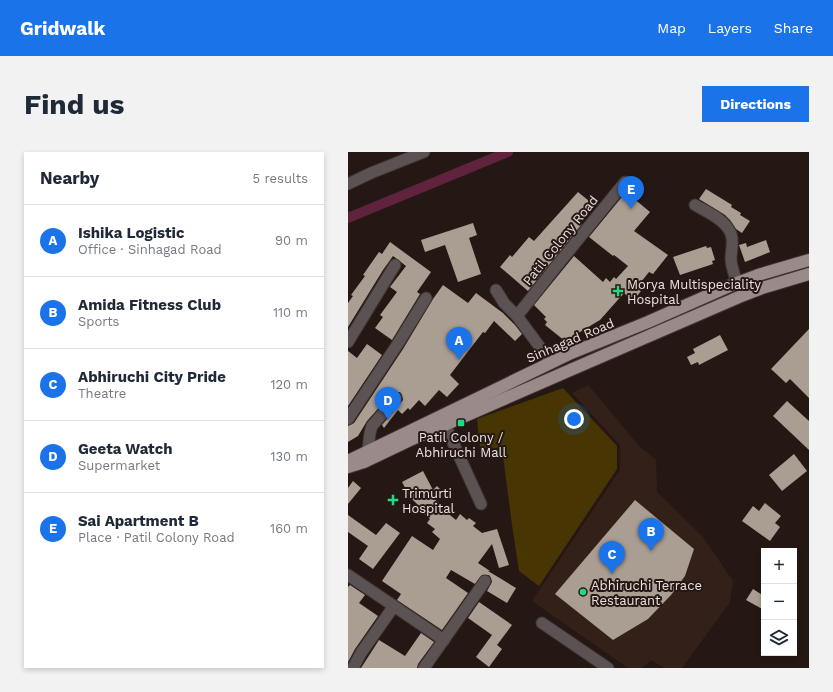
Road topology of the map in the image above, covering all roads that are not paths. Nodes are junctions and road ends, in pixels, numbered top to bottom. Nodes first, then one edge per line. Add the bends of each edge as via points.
1 (424, 152) edge
2 (625, 182) dead end
3 (348, 184) edge
4 (695, 205) dead end
5 (809, 260) edge
6 (396, 265) dead end
7 (809, 274) edge
8 (737, 283) junction
9 (496, 290) dead end
10 (426, 298) dead end
11 (517, 316) junction
12 (348, 342) edge
13 (550, 362) junction
14 (396, 398) dead end
15 (348, 419) edge
16 (445, 425) junction
17 (368, 450) junction
18 (349, 464) edge
19 (481, 504) dead end
20 (348, 575) edge
21 (485, 582) dead end
22 (394, 606) junction
23 (542, 623) dead end
24 (444, 640) junction
25 (353, 668) edge
26 (424, 668) edge
27 (608, 668) edge

1 - 3 street
2 - 11 street, Patil Colony Road
4 - 8 street via 717,218 732,235 731,260
5 - 8 main road, Sinhagad Road
6 - 12 street
7 - 16 main road, Sinhagad Road via 739,297
8 - 13 main road, Sinhagad Road
9 - 11 street via 504,304
10 - 15 street
11 - 13 street
13 - 17 main road, Sinhagad Road
14 - 17 street via 372,426
16 - 18 main road, Sinhagad Road via 364,462
16 - 19 street
17 - 18 main road, Sinhagad Road
20 - 22 street
21 - 24 street
22 - 24 street
22 - 25 street
23 - 27 street
24 - 26 street

